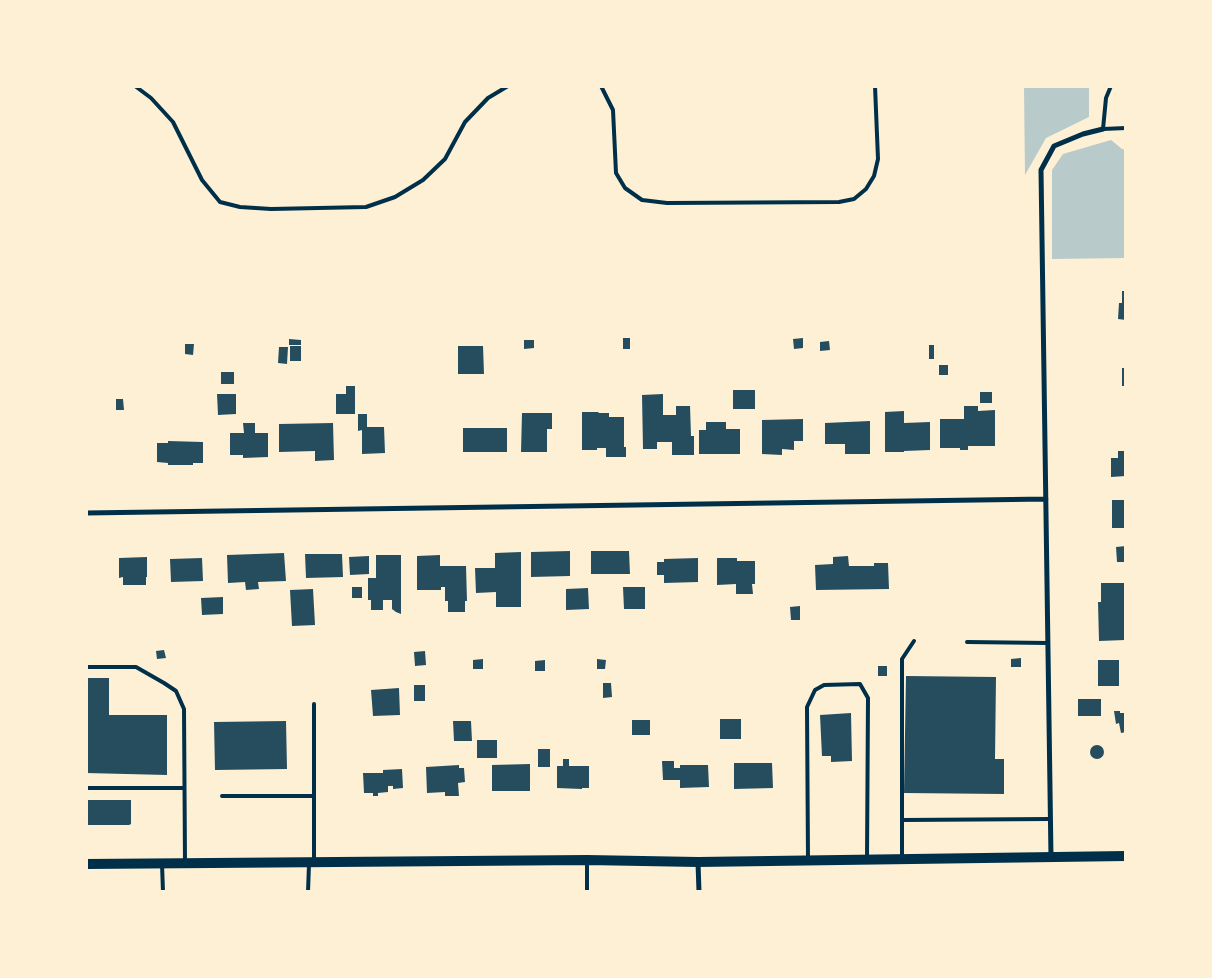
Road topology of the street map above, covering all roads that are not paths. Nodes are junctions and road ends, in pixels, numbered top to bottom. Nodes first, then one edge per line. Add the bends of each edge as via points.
1 (135, 86) edge
2 (508, 86) edge
3 (601, 86) edge
4 (875, 86) edge
5 (1111, 86) edge
6 (1126, 128) edge
7 (1103, 129) junction
8 (1046, 499) junction
9 (86, 513) edge
10 (914, 641) dead end
11 (967, 642) dead end
12 (1048, 643) junction
13 (86, 667) edge
14 (314, 704) dead end
15 (86, 788) edge
16 (184, 788) junction
17 (222, 796) dead end
18 (314, 796) junction
19 (1050, 819) junction
20 (902, 820) junction
21 (1126, 856) edge
22 (1050, 857) junction
23 (867, 859) junction
24 (902, 859) junction
25 (587, 860) junction
26 (808, 860) junction
27 (311, 862) junction
28 (698, 862) junction
29 (185, 863) junction
30 (86, 864) edge
31 (162, 864) junction
32 (163, 892) edge
33 (308, 892) edge
34 (587, 892) edge
35 (699, 892) edge

1 - 2 lane via 173,122 202,180 220,202 240,208 271,209 366,207 395,197 423,180 445,159 465,122 488,98
3 - 4 lane via 613,110 616,173 625,188 642,200 666,203 839,202 854,198 866,189 874,176 878,159
5 - 7 lane via 1106,98
6 - 7 lane
7 - 8 street via 1054,146 1041,170
8 - 9 street
8 - 12 street
10 - 20 lane via 902,659
11 - 12 lane
12 - 19 street
13 - 16 lane via 136,667 176,692 184,709
14 - 18 lane
15 - 16 lane
16 - 29 lane
17 - 18 lane
18 - 27 lane
19 - 20 lane
19 - 22 street
20 - 24 lane
21 - 22 main road
22 - 24 main road
23 - 24 main road
23 - 26 main road
23 - 26 lane via 868,698 860,684 824,685 815,690 807,707
25 - 27 main road
25 - 28 main road
25 - 34 lane
26 - 28 main road
27 - 29 main road
27 - 33 lane
28 - 35 street
29 - 31 main road
30 - 31 main road
31 - 32 lane

